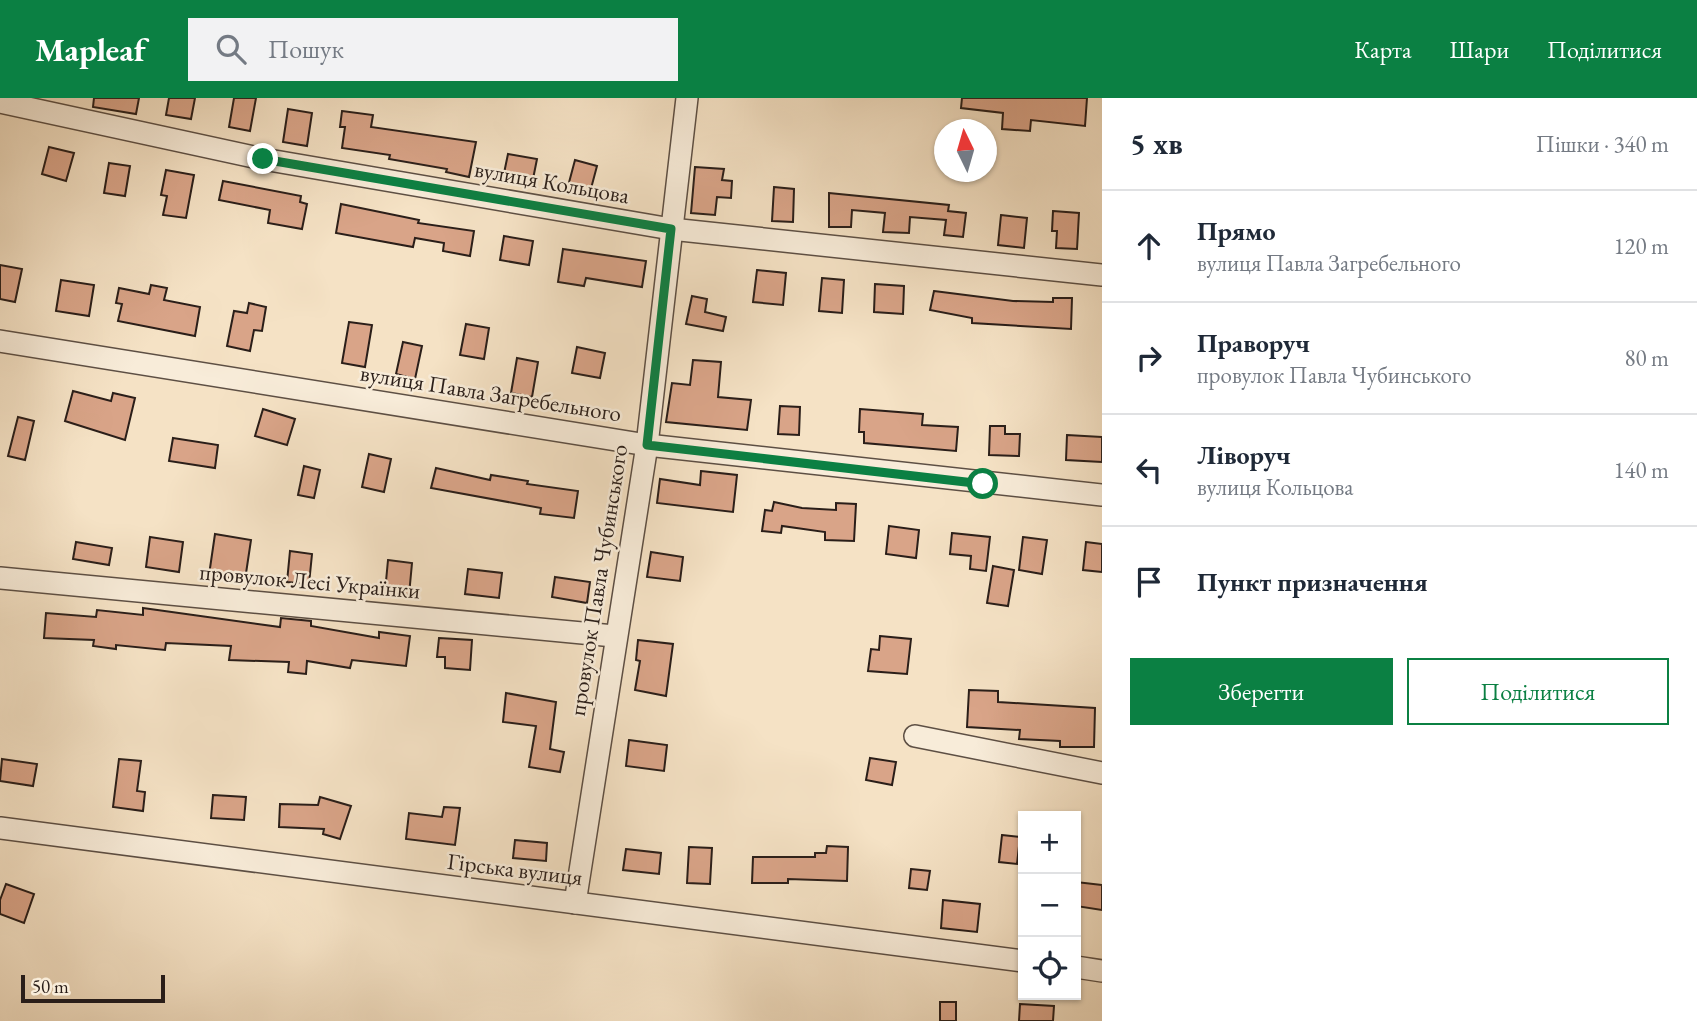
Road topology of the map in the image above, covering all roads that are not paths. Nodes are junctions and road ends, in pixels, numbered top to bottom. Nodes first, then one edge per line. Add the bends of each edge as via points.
1 (687, 98) edge
2 (0, 102) edge
3 (671, 229) junction
4 (1102, 275) edge
5 (0, 341) edge
6 (647, 445) junction
7 (1102, 495) edge
8 (0, 578) edge
9 (614, 636) junction
10 (915, 736) dead end
11 (1102, 773) edge
12 (0, 828) edge
13 (575, 903) junction
14 (1018, 960) edge
15 (1081, 968) edge
16 (1102, 971) edge

1 - 3 street, провулок Павла Чубинського
2 - 3 street, вулиця Кольцова via 263,159
3 - 4 street, вулиця Кольцова
3 - 6 street, провулок Павла Чубинського
5 - 6 street, вулиця Павла Загребельного
6 - 7 street, вулиця Павла Загребельного
6 - 9 street, провулок Павла Чубинського
8 - 9 street, провулок Лесі Українки
9 - 13 street, провулок Павла Чубинського
10 - 11 street
12 - 13 street, Гірська вулиця
13 - 14 street, Гірська вулиця
15 - 16 street

